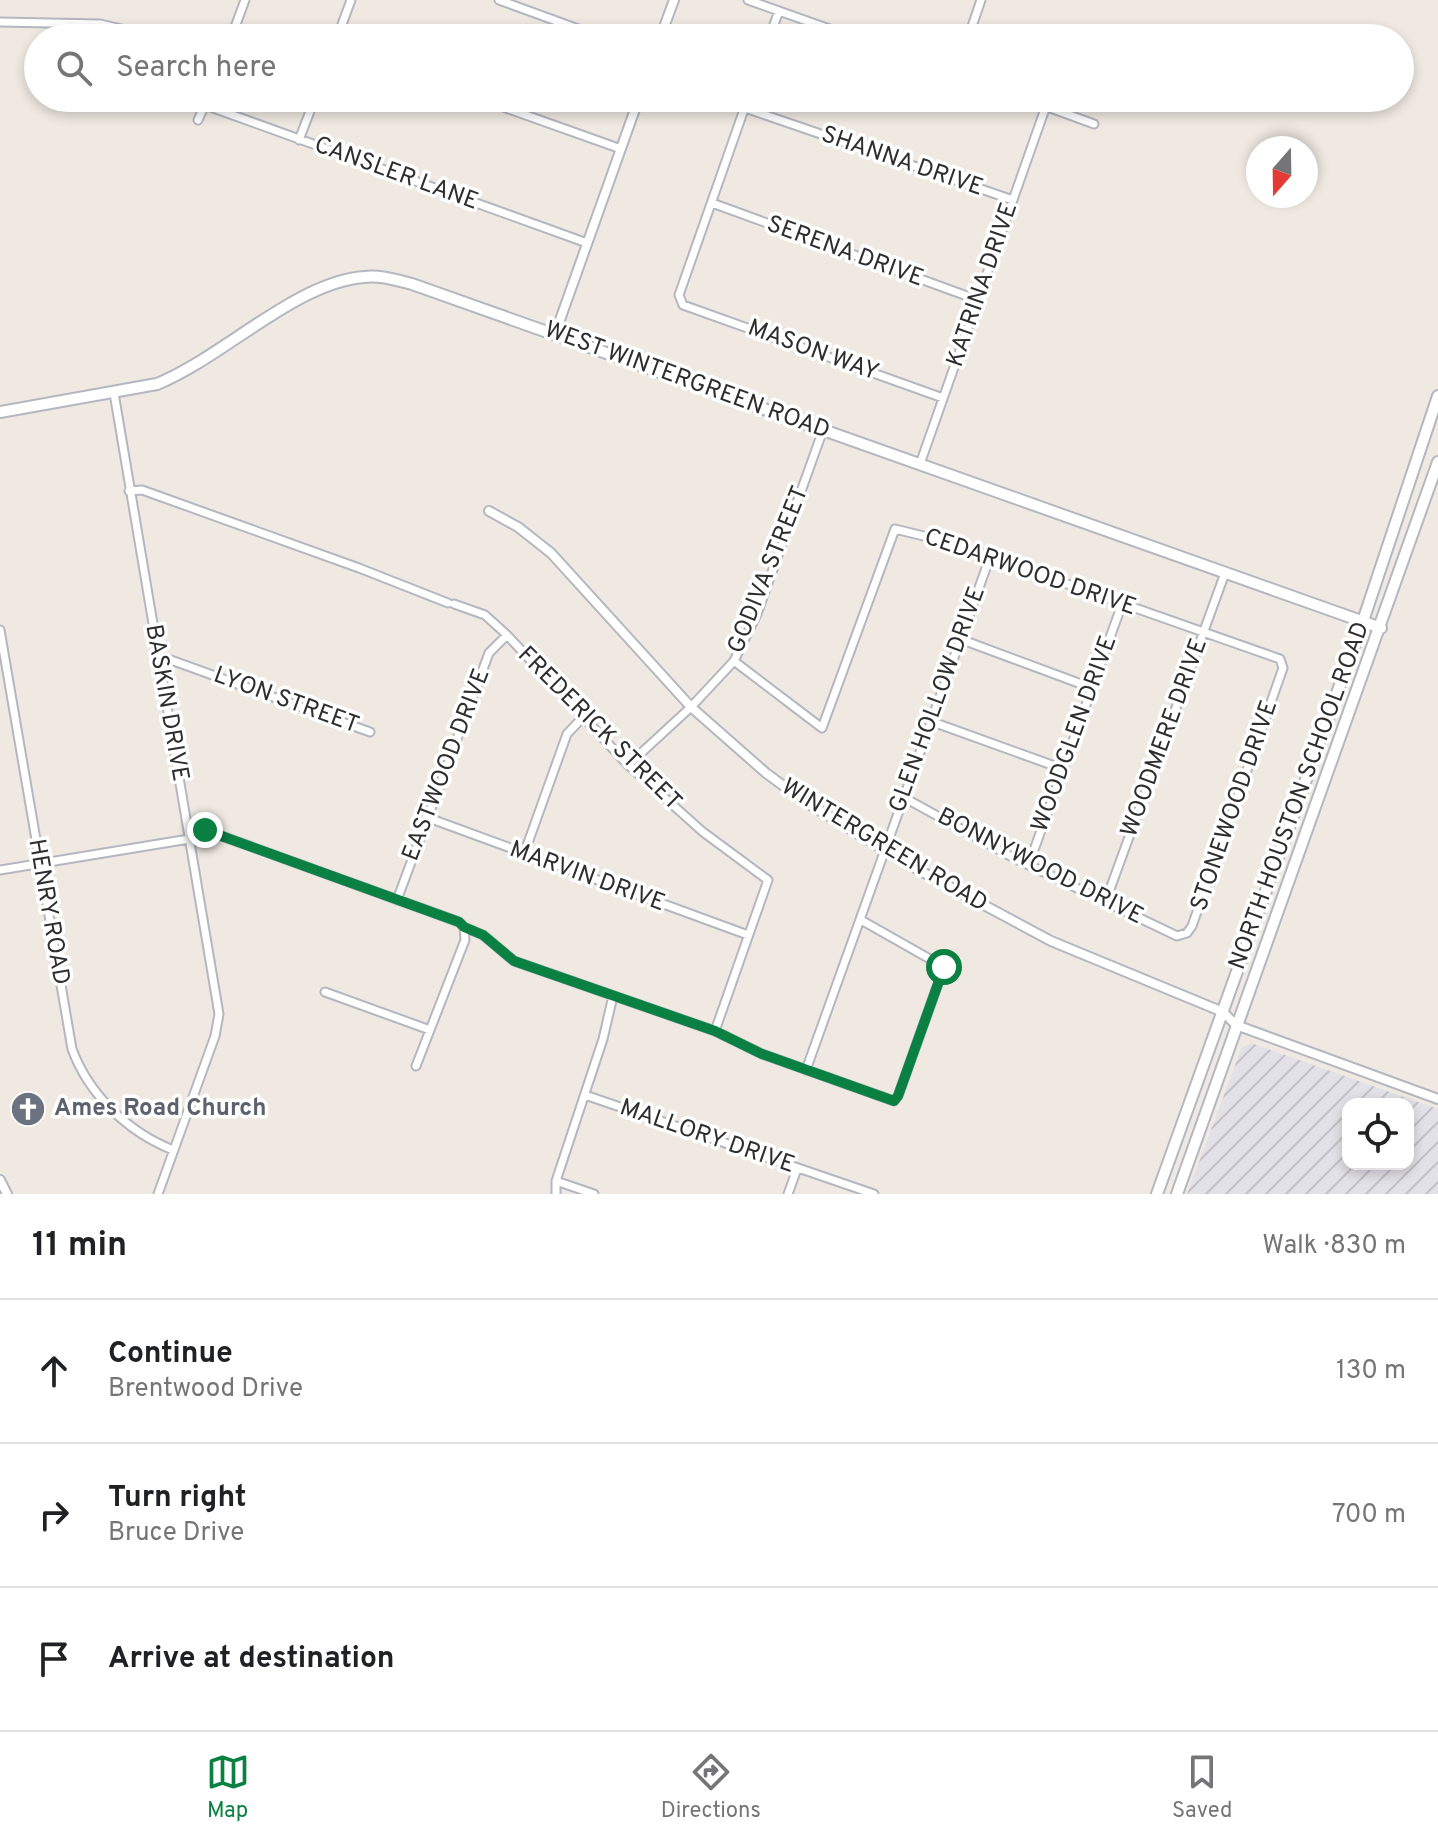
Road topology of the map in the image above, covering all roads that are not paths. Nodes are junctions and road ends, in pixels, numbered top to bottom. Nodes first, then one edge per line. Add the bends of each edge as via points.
1 (245, 0) edge
2 (351, 0) edge
3 (499, 0) edge
4 (674, 0) edge
5 (748, 0) edge
6 (981, 0) edge
7 (779, 11) junction
8 (0, 22) edge
9 (100, 24) edge
10 (236, 24) edge
11 (342, 24) edge
12 (565, 24) edge
13 (665, 24) edge
14 (774, 24) edge
15 (816, 24) edge
16 (973, 24) edge
17 (202, 112) edge
18 (231, 112) edge
19 (310, 112) edge
20 (517, 112) edge
21 (634, 112) edge
22 (744, 112) edge
23 (757, 112) edge
24 (1044, 112) edge
25 (1062, 112) edge
26 (198, 120) dead end
27 (1094, 124) dead end
28 (299, 140) junction
29 (621, 149) junction
30 (1013, 200) junction
31 (712, 203) junction
32 (587, 243) junction
33 (978, 300) junction
34 (555, 334) junction
35 (114, 393) junction
36 (1438, 396) edge
37 (943, 398) junction
38 (1436, 409) edge
39 (0, 412) edge
40 (823, 430) junction
41 (1438, 462) edge
42 (920, 464) junction
43 (129, 491) junction
44 (489, 511) dead end
45 (990, 557) junction
46 (1225, 573) junction
47 (1122, 604) junction
48 (1363, 621) junction
49 (1381, 628) junction
50 (0, 630) edge
51 (1203, 632) junction
52 (507, 635) junction
53 (960, 639) junction
54 (157, 655) junction
55 (734, 661) junction
56 (1283, 668) joint
57 (1092, 688) junction
58 (691, 707) junction
59 (584, 716) junction
60 (930, 721) junction
61 (370, 732) dead end
62 (628, 765) junction
63 (1063, 769) junction
64 (903, 797) junction
65 (426, 817) junction
66 (188, 834) junction
67 (884, 850) junction
68 (524, 854) junction
69 (40, 864) junction
70 (1029, 864) junction
71 (0, 870) edge
72 (397, 900) junction
73 (1105, 903) junction
74 (861, 920) junction
75 (464, 927) junction
76 (748, 935) junction
77 (1177, 936) joint
78 (325, 992) dead end
79 (613, 996) junction
80 (1223, 1012) junction
81 (1236, 1025) junction
82 (430, 1030) junction
83 (715, 1031) junction
84 (416, 1066) dead end
85 (806, 1070) junction
86 (585, 1095) junction
87 (1438, 1099) edge
88 (173, 1150) junction
89 (797, 1169) junction
90 (0, 1180) edge
91 (556, 1181) junction
92 (7, 1194) edge
93 (158, 1194) edge
94 (556, 1194) edge
95 (594, 1194) edge
96 (788, 1194) edge
97 (874, 1194) edge
98 (1157, 1194) edge
99 (1177, 1194) edge

1 - 10 street
2 - 11 street
3 - 12 street
4 - 13 street
5 - 7 street
6 - 16 street
7 - 14 street
7 - 15 street
8 - 9 street
17 - 26 street
18 - 28 street, CANSLER LANE
19 - 28 street
20 - 29 street
21 - 29 street
22 - 31 street
23 - 30 street, SHANNA DRIVE
24 - 30 street, KATRINA DRIVE
25 - 27 street
28 - 32 street, CANSLER LANE
29 - 32 street
30 - 33 street, KATRINA DRIVE
31 - 33 street, SERENA DRIVE
31 - 37 street, MASON WAY via 679,295 683,305
32 - 34 street
33 - 37 street, KATRINA DRIVE
34 - 35 main road, WEST WINTERGREEN ROAD via 412,284 360,277 313,292 180,375
34 - 40 main road, WEST WINTERGREEN ROAD
35 - 39 main road, WEST WINTERGREEN ROAD
35 - 43 street, BASKIN DRIVE
36 - 38 main road, NORTH HOUSTON SCHOOL ROAD
37 - 42 street, KATRINA DRIVE
38 - 48 main road, NORTH HOUSTON SCHOOL ROAD
40 - 42 main road, WEST WINTERGREEN ROAD
40 - 55 street, GODIVA STREET via 757,614
41 - 49 main road, NORTH HOUSTON SCHOOL ROAD
42 - 46 main road, WEST WINTERGREEN ROAD
43 - 52 street, FREDERICK STREET via 142,490 485,615
43 - 54 street, BASKIN DRIVE
44 - 58 street, WINTERGREEN ROAD via 551,553
45 - 47 street, CEDARWOOD DRIVE
45 - 53 street, GLEN HOLLOW DRIVE
45 - 55 street, CEDARWOOD DRIVE via 895,529 822,728
46 - 48 main road, WEST WINTERGREEN ROAD
46 - 51 street, WOODMERE DRIVE
47 - 51 street, CEDARWOOD DRIVE
47 - 57 street, WOODGLEN DRIVE
48 - 49 main road, WEST WINTERGREEN ROAD
48 - 80 main road, NORTH HOUSTON SCHOOL ROAD
49 - 81 main road, NORTH HOUSTON SCHOOL ROAD
50 - 69 street, HENRY ROAD
51 - 56 street, CEDARWOOD DRIVE via 1280,659
51 - 73 street, WOODMERE DRIVE
52 - 59 street, FREDERICK STREET
52 - 65 street, EASTWOOD DRIVE via 489,653
53 - 57 street
53 - 60 street, GLEN HOLLOW DRIVE
54 - 61 street, LYON STREET
54 - 66 street, BASKIN DRIVE
55 - 58 street, GODIVA STREET
56 - 77 street, STONEWOOD DRIVE via 1192,926
57 - 63 street, WOODGLEN DRIVE
58 - 62 street, GODIVA STREET
58 - 67 street, WINTERGREEN ROAD via 766,773
59 - 62 street, FREDERICK STREET
59 - 68 street via 567,734
60 - 63 street
60 - 64 street, GLEN HOLLOW DRIVE
62 - 76 street, FREDERICK STREET via 703,832 768,880
63 - 70 street, WOODGLEN DRIVE
64 - 67 street, GLEN HOLLOW DRIVE
64 - 70 street, BONNYWOOD DRIVE
65 - 68 street, MARVIN DRIVE
65 - 72 street, EASTWOOD DRIVE
66 - 69 street
66 - 72 street via 205,830
66 - 88 street, BASKIN DRIVE via 218,1022
67 - 74 street, GLEN HOLLOW DRIVE
67 - 80 street, WINTERGREEN ROAD via 1051,941
68 - 76 street, MARVIN DRIVE
69 - 71 street
69 - 88 street, HENRY ROAD via 76,1059 116,1114
70 - 73 street, BONNYWOOD DRIVE
72 - 75 street
73 - 77 street, BONNYWOOD DRIVE
74 - 85 street, GLEN HOLLOW DRIVE
74 - 85 street via 944,967 898,1096 894,1101
75 - 79 street via 483,935 514,961
75 - 82 street via 465,940
76 - 83 street, FREDERICK STREET
78 - 82 street
79 - 83 street
79 - 86 street
80 - 81 street
80 - 98 main road, NORTH HOUSTON SCHOOL ROAD
81 - 87 street
81 - 99 main road, NORTH HOUSTON SCHOOL ROAD
82 - 84 street
83 - 85 street
86 - 89 street, MALLORY DRIVE
86 - 91 street
88 - 93 street, BASKIN DRIVE
89 - 96 street
89 - 97 street, MALLORY DRIVE
90 - 92 street
91 - 94 street
91 - 95 street

